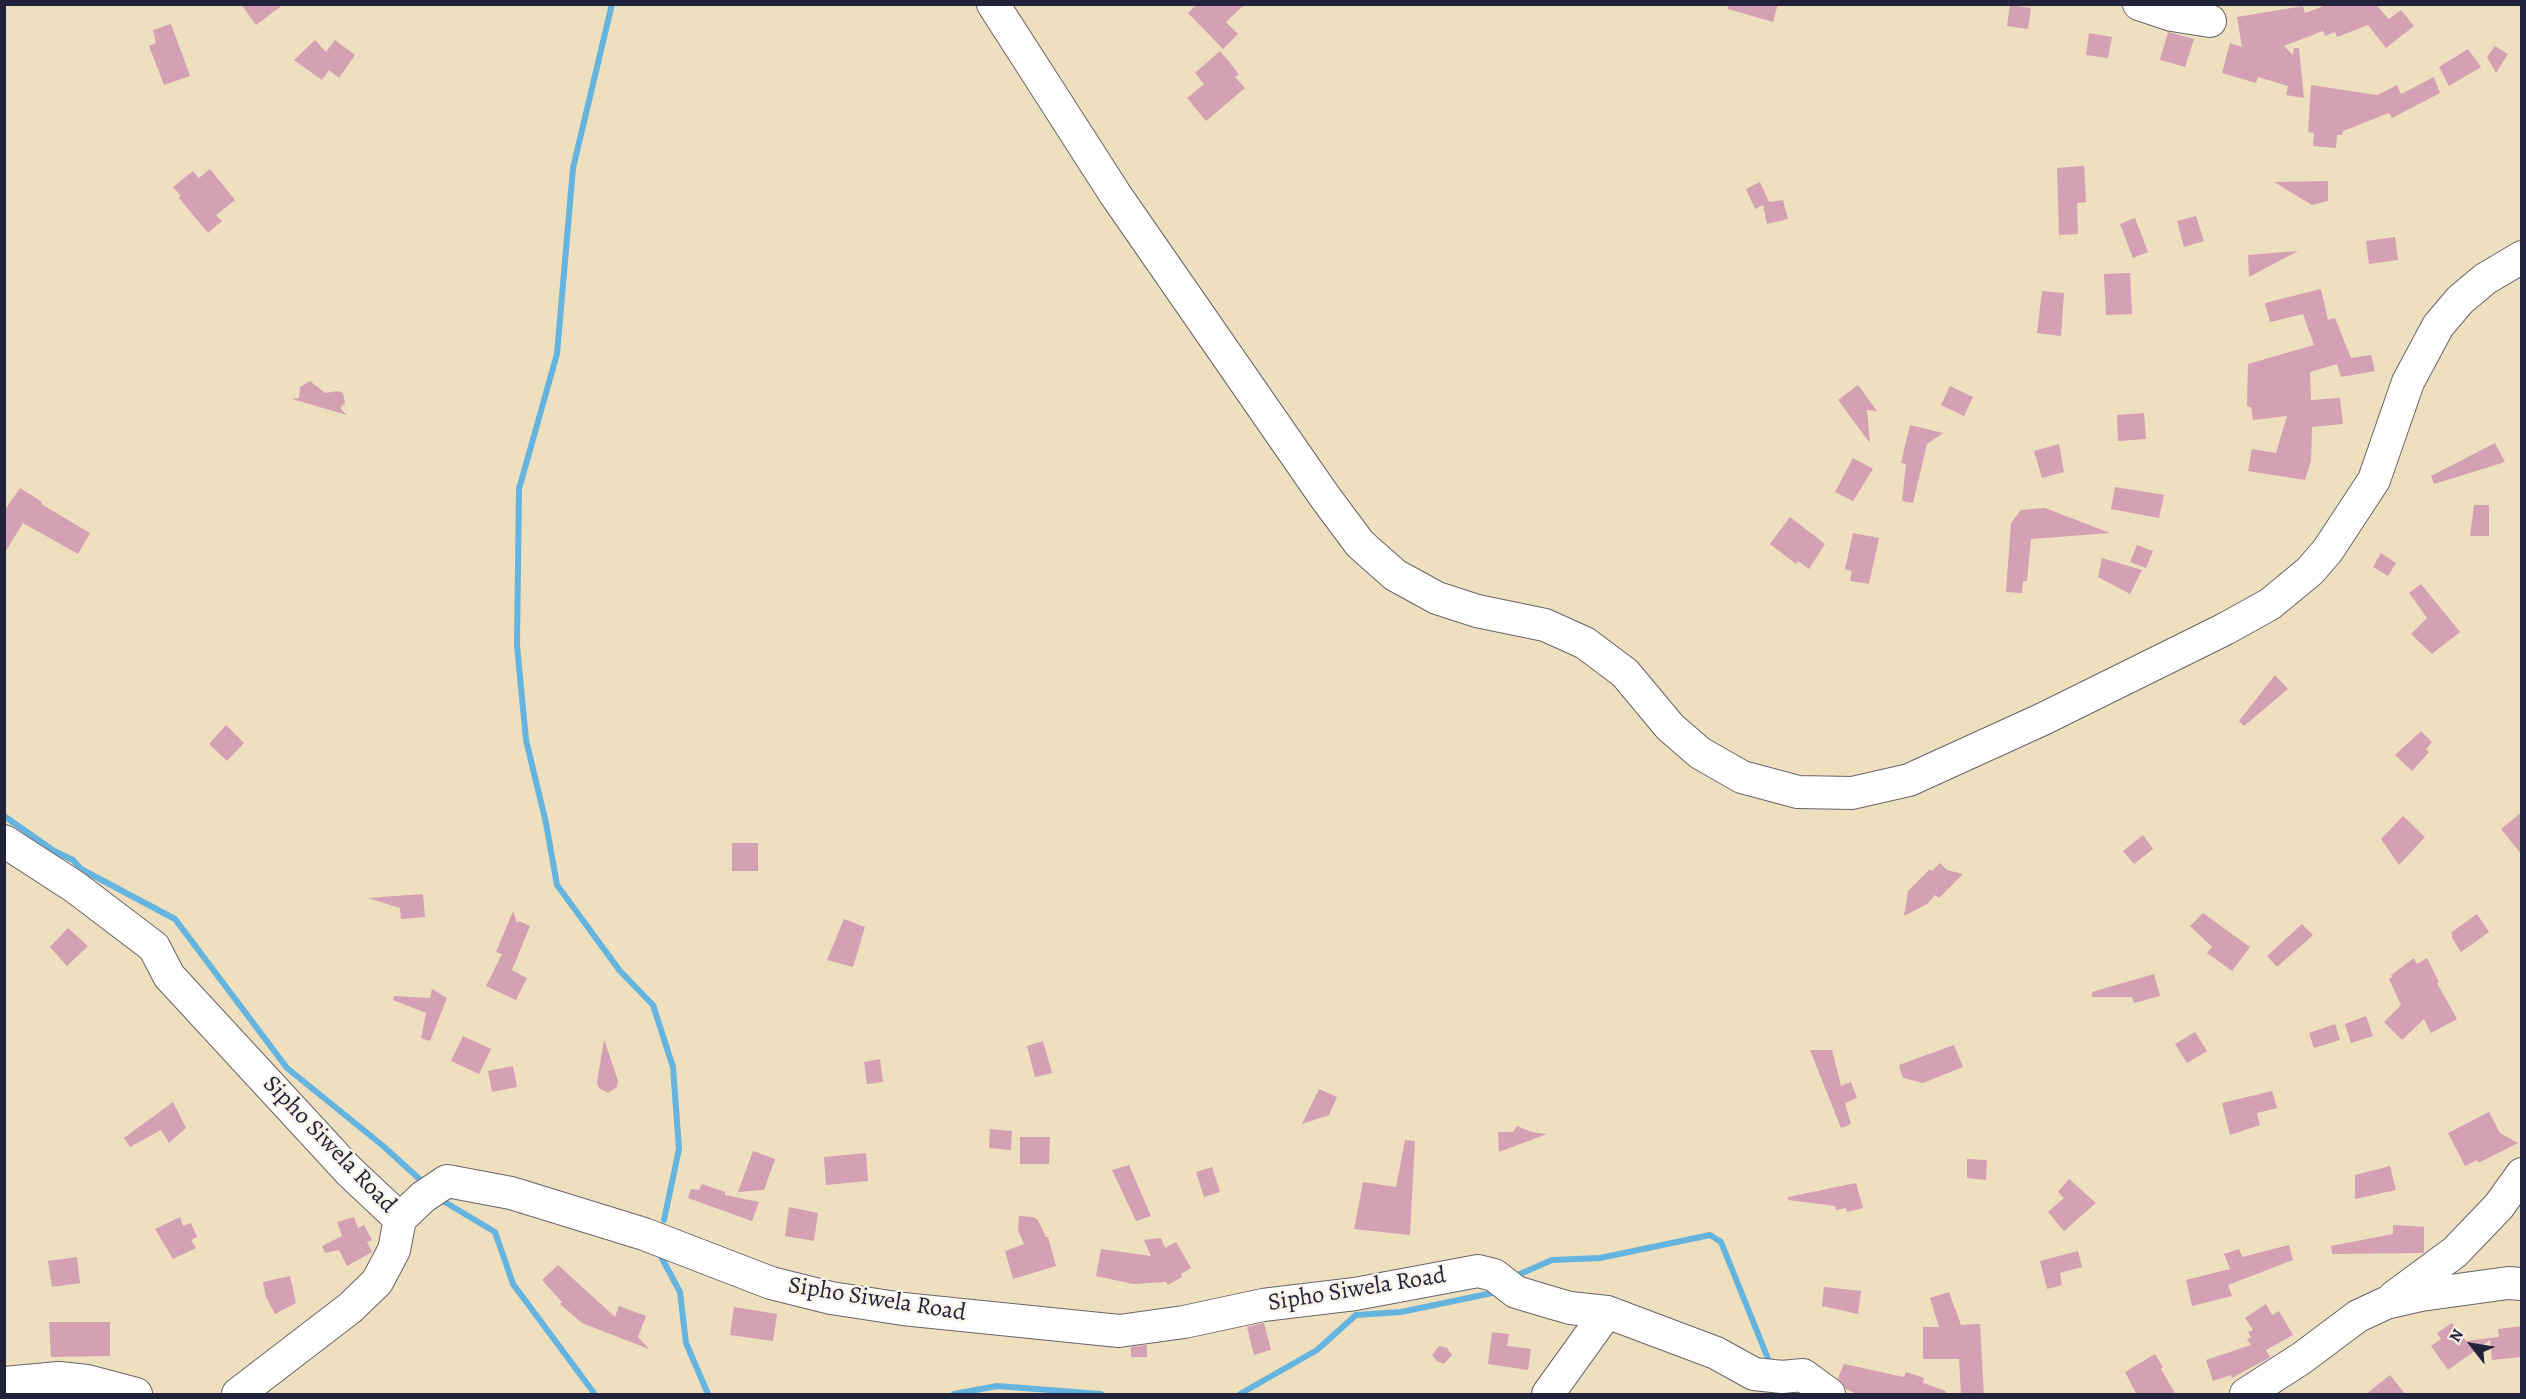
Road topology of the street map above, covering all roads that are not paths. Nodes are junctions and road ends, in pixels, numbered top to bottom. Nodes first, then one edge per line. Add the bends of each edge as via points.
1 (993, 4) edge
2 (2139, 4) edge
3 (2210, 21) dead end
4 (2522, 257) edge
5 (4, 841) edge
6 (2522, 1174) edge
7 (400, 1219) junction
8 (2522, 1284) edge
9 (2386, 1303) junction
10 (1607, 1312) junction
11 (4, 1383) edge
12 (135, 1395) edge
13 (238, 1395) edge
14 (1548, 1395) edge
15 (1829, 1395) edge
16 (2246, 1395) edge

1 - 4 street via 1115,194 1360,544 1395,574 1431,595 1477,611 1554,628 1585,643 1625,673 1670,727 1700,753 1742,777 1798,792 1852,793 1910,780 2043,719 2270,604 2310,571 2368,490 2408,382 2438,326 2485,279
2 - 3 street via 2172,15
5 - 7 street, Sipho Siwela Road via 75,887 154,947 169,976 349,1172
6 - 9 street via 2499,1206 2455,1252
7 - 10 street, Sipho Siwela Road via 447,1181 511,1193 644,1234 771,1283 831,1298 1087,1329 1119,1331 1184,1322 1263,1305 1355,1294 1478,1271 1570,1308
7 - 13 street via 394,1250 377,1282 350,1308
8 - 9 street via 2421,1295
9 - 16 street via 2358,1316
10 - 14 street
10 - 15 street, Sipho Siwela Road via 1716,1353 1754,1374 1803,1375
11 - 12 street via 59,1378

